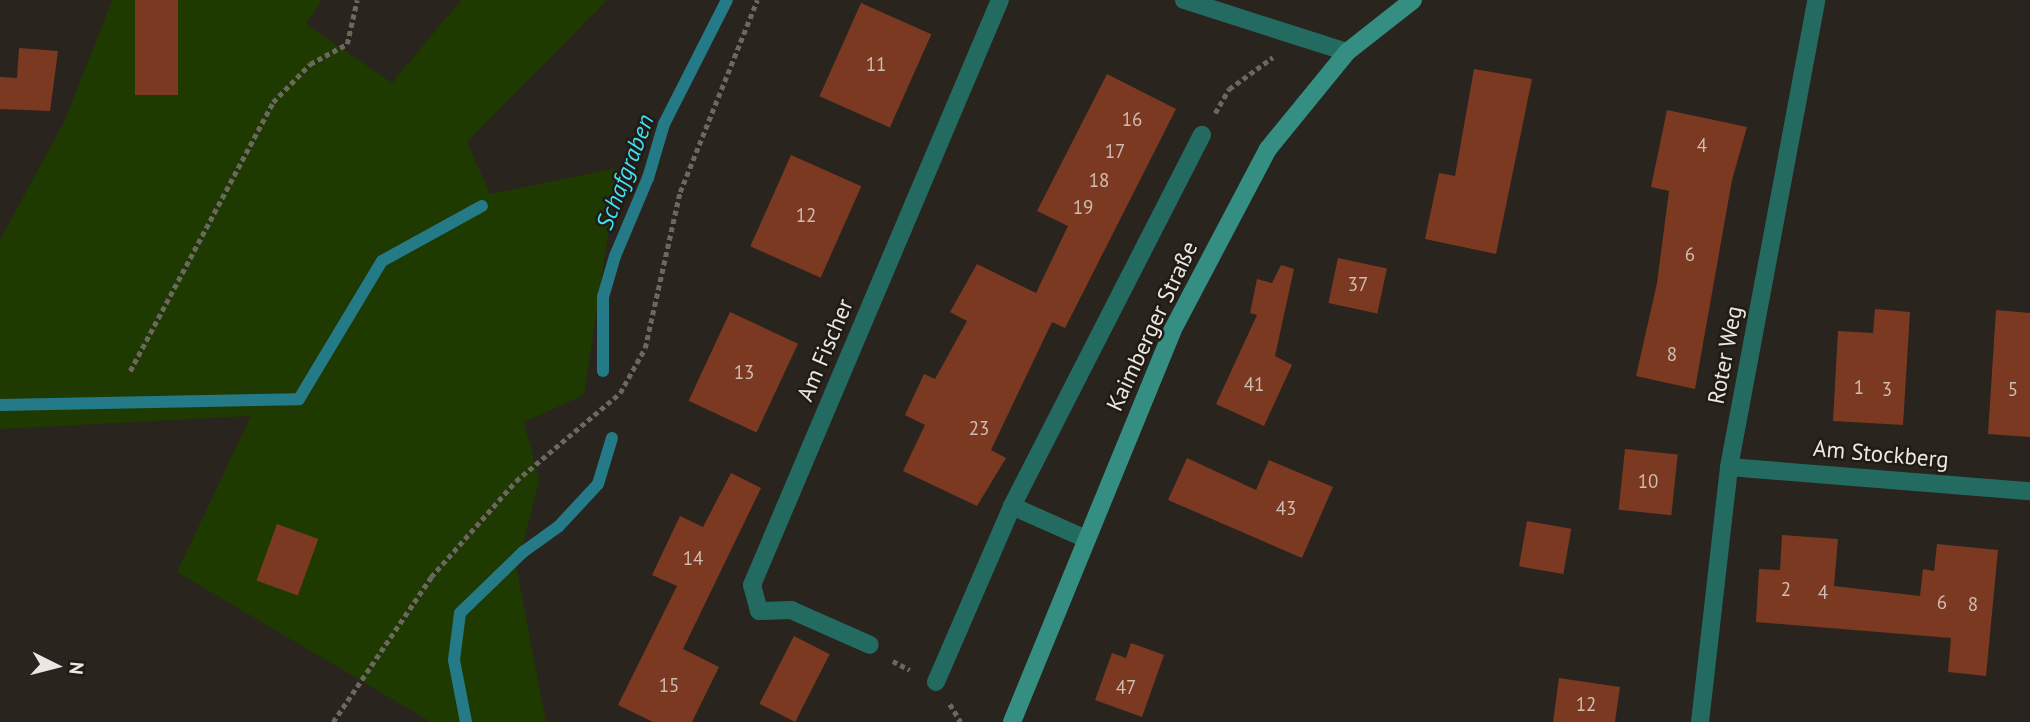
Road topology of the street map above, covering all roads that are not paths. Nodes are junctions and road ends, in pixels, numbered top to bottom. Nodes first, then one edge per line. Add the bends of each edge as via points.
1 (1000, 0) edge
2 (1184, 0) edge
3 (1413, 0) edge
4 (1816, 0) edge
5 (1347, 52) junction
6 (1202, 135) road end
7 (1729, 467) junction
8 (2030, 491) edge
9 (1012, 506) junction
10 (1084, 538) junction
11 (870, 645) dead end
12 (936, 682) dead end
13 (1012, 722) edge
14 (1700, 722) edge

1 - 11 street, Am Fischer via 752,585 759,611 791,610
2 - 5 street
3 - 5 main road, Kaimberger Straße
4 - 7 street, Roter Weg
5 - 10 main road, Kaimberger Straße via 1268,149 1172,331
6 - 9 street
7 - 8 street, Am Stockberg
7 - 14 street, Roter Weg
9 - 10 street
9 - 12 street
10 - 13 main road, Kaimberger Straße

